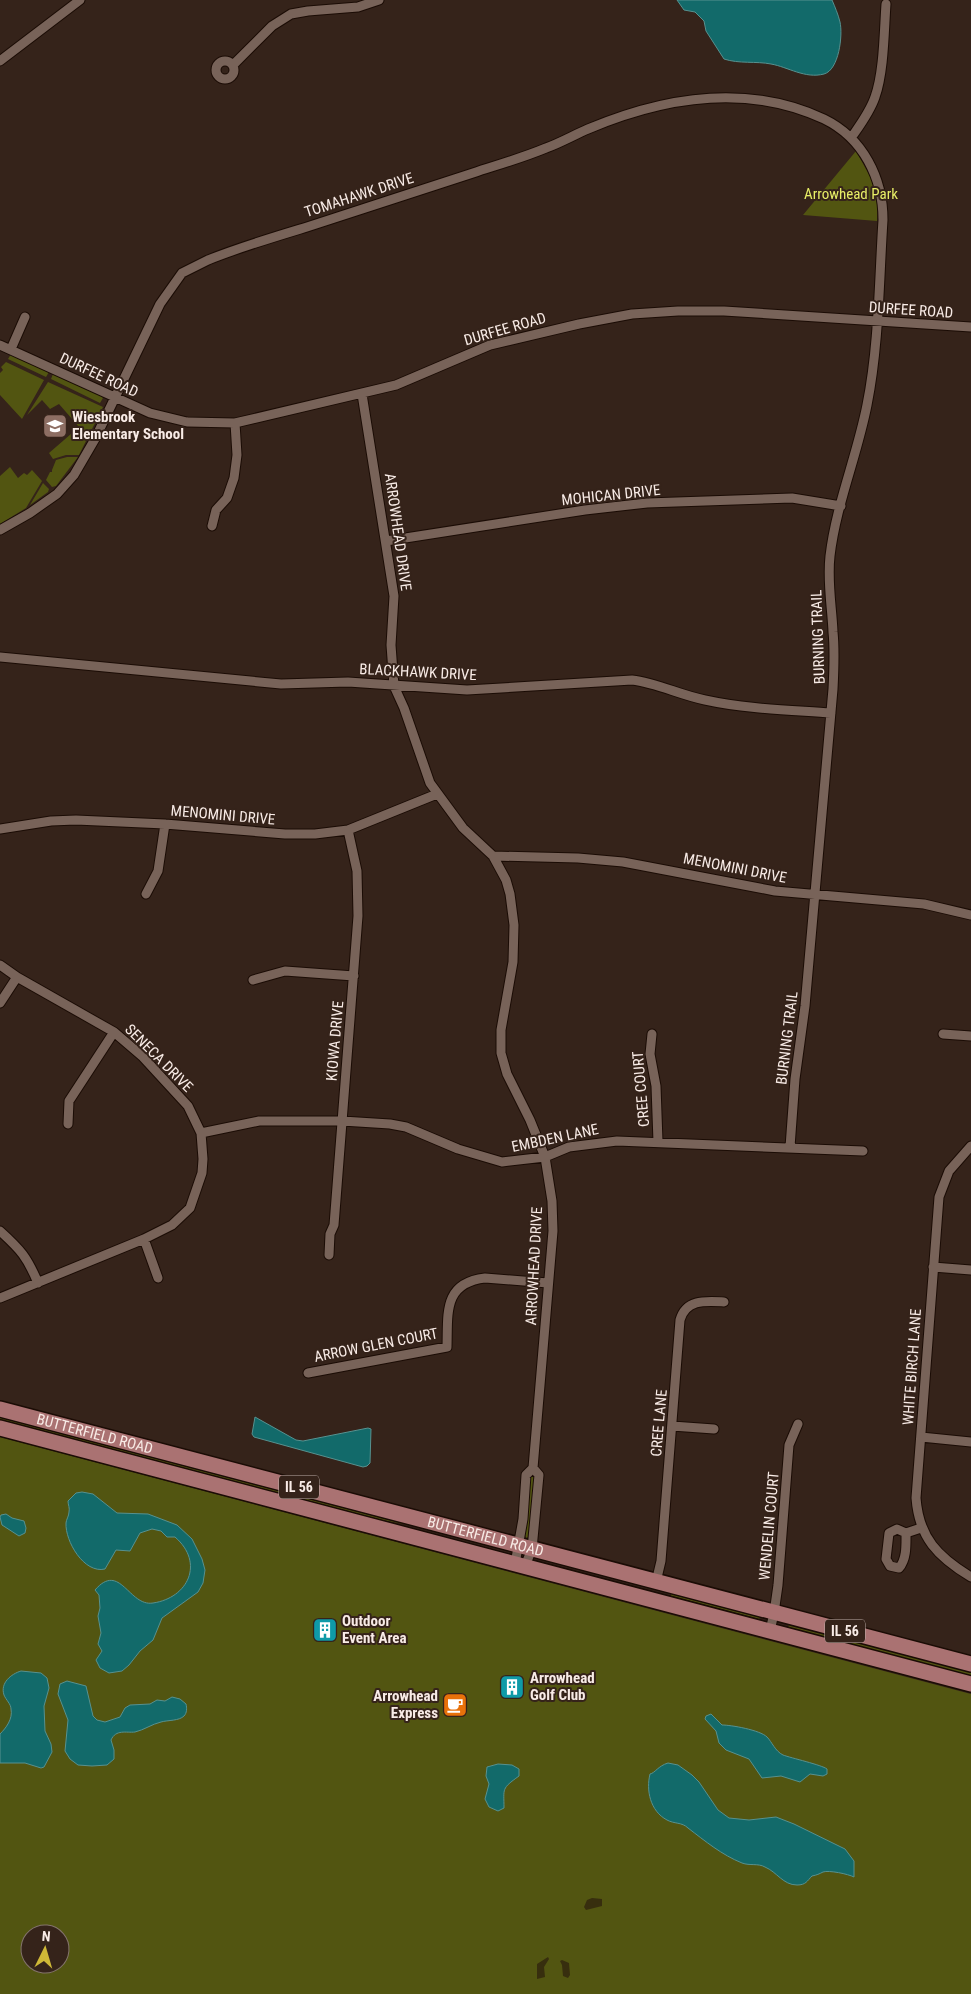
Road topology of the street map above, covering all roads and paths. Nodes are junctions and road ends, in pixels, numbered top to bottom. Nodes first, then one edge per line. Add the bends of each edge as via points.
1 (80, 0) edge
2 (380, 0) edge
3 (886, 4) dead end
4 (0, 61) edge
5 (233, 65) dead end
6 (851, 138) junction
7 (25, 317) dead end
8 (877, 321) junction
9 (971, 327) edge
10 (0, 345) edge
11 (11, 350) junction
12 (362, 394) junction
13 (115, 397) junction
14 (235, 423) junction
15 (841, 506) junction
16 (212, 526) dead end
17 (0, 530) edge
18 (386, 541) junction
19 (0, 657) edge
20 (394, 686) junction
21 (831, 713) junction
22 (437, 794) junction
23 (165, 824) junction
24 (0, 829) edge
25 (348, 830) junction
26 (493, 856) junction
27 (146, 894) dead end
28 (815, 895) junction
29 (971, 915) edge
30 (0, 965) edge
31 (354, 976) junction
32 (17, 977) junction
33 (253, 980) dead end
34 (0, 1003) edge
35 (114, 1032) junction
36 (652, 1034) dead end
37 (943, 1034) dead end
38 (971, 1036) edge
39 (342, 1121) junction
40 (68, 1124) dead end
41 (202, 1133) junction
42 (658, 1142) junction
43 (971, 1146) edge
44 (790, 1147) junction
45 (863, 1151) dead end
46 (545, 1157) junction
47 (0, 1231) edge
48 (144, 1239) junction
49 (329, 1255) dead end
50 (933, 1267) junction
51 (971, 1270) edge
52 (158, 1278) dead end
53 (38, 1283) junction
54 (548, 1283) junction
55 (0, 1298) edge
56 (724, 1302) dead end
57 (308, 1373) dead end
58 (0, 1409) edge
59 (798, 1424) dead end
60 (672, 1426) junction
61 (0, 1428) edge
62 (714, 1429) dead end
63 (921, 1437) junction
64 (971, 1442) edge
65 (533, 1468) junction
66 (921, 1528) junction
67 (906, 1533) dead end
68 (525, 1547) junction
69 (520, 1565) junction
70 (971, 1577) edge
71 (656, 1582) junction
72 (774, 1613) junction
73 (770, 1631) junction
74 (971, 1664) edge
75 (971, 1684) edge

1 - 4 street
2 - 5 street via 358,7 291,14 272,26
3 - 6 street via 878,87 868,113
6 - 8 street, BURNING TRAIL via 872,166 881,192
6 - 13 street, TOMAHAWK DRIVE via 810,113 765,100 717,97 676,102 617,118 528,155 222,254 182,273 160,304
7 - 11 street
8 - 9 street, DURFEE ROAD
8 - 12 street, DURFEE ROAD via 699,310 624,315 490,345 416,378
8 - 15 street, BURNING TRAIL via 867,406
10 - 11 street, DURFEE ROAD
11 - 13 street, DURFEE ROAD
12 - 14 street, DURFEE ROAD
12 - 18 street, ARROWHEAD DRIVE
13 - 14 street, DURFEE ROAD via 163,417 198,423
13 - 17 street, TOMAHAWK DRIVE via 74,475 56,494
14 - 16 street via 237,455 234,478 227,498 216,510
15 - 18 street, MOHICAN DRIVE via 792,498 647,503
15 - 21 street, BURNING TRAIL via 829,568 834,656
18 - 20 street, ARROWHEAD DRIVE via 394,596 390,645
19 - 20 street, BLACKHAWK DRIVE via 281,684 337,682
20 - 21 street, BLACKHAWK DRIVE via 466,690 632,680 716,702
20 - 22 street, ARROWHEAD DRIVE via 424,770
21 - 28 street, BURNING TRAIL
22 - 25 street, MENOMINI DRIVE
22 - 26 street, ARROWHEAD DRIVE via 463,828
23 - 24 street, MENOMINI DRIVE via 76,820
23 - 25 street, MENOMINI DRIVE via 285,834
23 - 27 street via 158,871
25 - 31 street, KIOWA DRIVE via 358,885
26 - 28 street, MENOMINI DRIVE via 623,862 756,888
26 - 46 street, ARROWHEAD DRIVE via 506,880 514,925 513,962 501,1030 501,1053 507,1074
28 - 29 street, MENOMINI DRIVE via 924,904
28 - 44 street, BURNING TRAIL
30 - 32 street, SENECA DRIVE
31 - 33 street via 281,971
31 - 39 street, KIOWA DRIVE
32 - 34 street
32 - 35 street, SENECA DRIVE
35 - 40 street via 68,1101
35 - 41 street, SENECA DRIVE via 172,1087 188,1106
36 - 42 street, CREE COURT via 650,1054 656,1086
37 - 38 street
39 - 41 street, EMBDEN LANE via 258,1121
39 - 46 street, EMBDEN LANE via 400,1125 443,1144 495,1161
39 - 49 street, KIOWA DRIVE
41 - 48 street, SENECA DRIVE via 202,1173 190,1208 172,1225
42 - 44 street, EMBDEN LANE
42 - 46 street, EMBDEN LANE via 588,1143
43 - 50 street, WHITE BIRCH LANE via 952,1167 941,1190
44 - 45 street, EMBDEN LANE
46 - 54 street, ARROWHEAD DRIVE via 553,1216
47 - 53 street via 20,1249
48 - 52 street
48 - 53 street, SENECA DRIVE
50 - 51 street
50 - 63 street, WHITE BIRCH LANE
53 - 55 street, SENECA DRIVE
54 - 57 street, ARROW GLEN COURT via 476,1279 461,1285 449,1303 447,1346
54 - 65 street, ARROWHEAD DRIVE
56 - 60 street, CREE LANE via 693,1303 682,1313
58 - 68 main road, BUTTERFIELD ROAD / IL 56
59 - 72 street, WENDELIN COURT via 789,1445
60 - 62 street
60 - 71 street, CREE LANE via 661,1561
61 - 69 main road, BUTTERFIELD ROAD / IL 56
63 - 64 street
63 - 66 street, WHITE BIRCH LANE via 916,1498
65 - 68 street, ARROWHEAD DRIVE via 526,1475
65 - 68 street, ARROWHEAD DRIVE via 539,1475
66 - 67 street
66 - 70 street, WHITE BIRCH LANE via 945,1560
68 - 69 street, ARROWHEAD DRIVE
68 - 69 street, ARROWHEAD DRIVE
68 - 71 main road, BUTTERFIELD ROAD / IL 56
69 - 73 main road, BUTTERFIELD ROAD / IL 56
71 - 72 main road, BUTTERFIELD ROAD / IL 56
72 - 73 street, WENDELIN COURT
72 - 74 main road, BUTTERFIELD ROAD / IL 56
73 - 75 main road, BUTTERFIELD ROAD / IL 56

